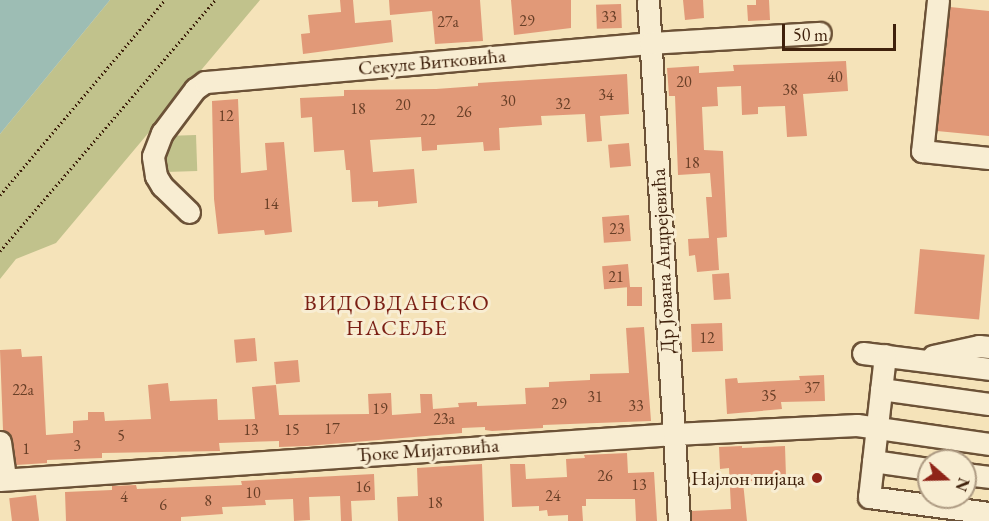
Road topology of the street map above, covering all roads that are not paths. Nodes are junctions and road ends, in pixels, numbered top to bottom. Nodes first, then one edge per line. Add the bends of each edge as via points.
1 (648, 0) edge
2 (938, 0) edge
3 (820, 33) dead end
4 (650, 43) junction
5 (989, 158) edge
6 (189, 212) dead end
7 (989, 347) edge
8 (863, 353) dead end
9 (885, 355) junction
10 (921, 359) junction
11 (989, 369) edge
12 (881, 389) junction
13 (989, 404) edge
14 (867, 427) junction
15 (674, 434) junction
16 (0, 442) edge
17 (989, 444) edge
18 (873, 461) junction
19 (917, 467) edge
20 (2, 478) edge
21 (989, 513) edge
22 (679, 521) edge

1 - 4 street, Др Јована Андрејевића
2 - 5 street via 922,151
3 - 4 street, Секуле Витковића
4 - 6 street, Секуле Витковића via 205,82 195,89 162,133 153,156 162,186
4 - 15 street, Др Јована Андрејевића
7 - 10 street
8 - 9 street
9 - 10 street
9 - 12 street
10 - 11 street
12 - 13 street
12 - 14 street
14 - 15 street, Ђоке Мијатовића
14 - 17 street, Ђоке Мијатовића
14 - 18 street
15 - 20 street, Ђоке Мијатовића
15 - 22 street, Др Јована Андрејевића
16 - 20 street
18 - 19 street
18 - 21 street via 869,497

